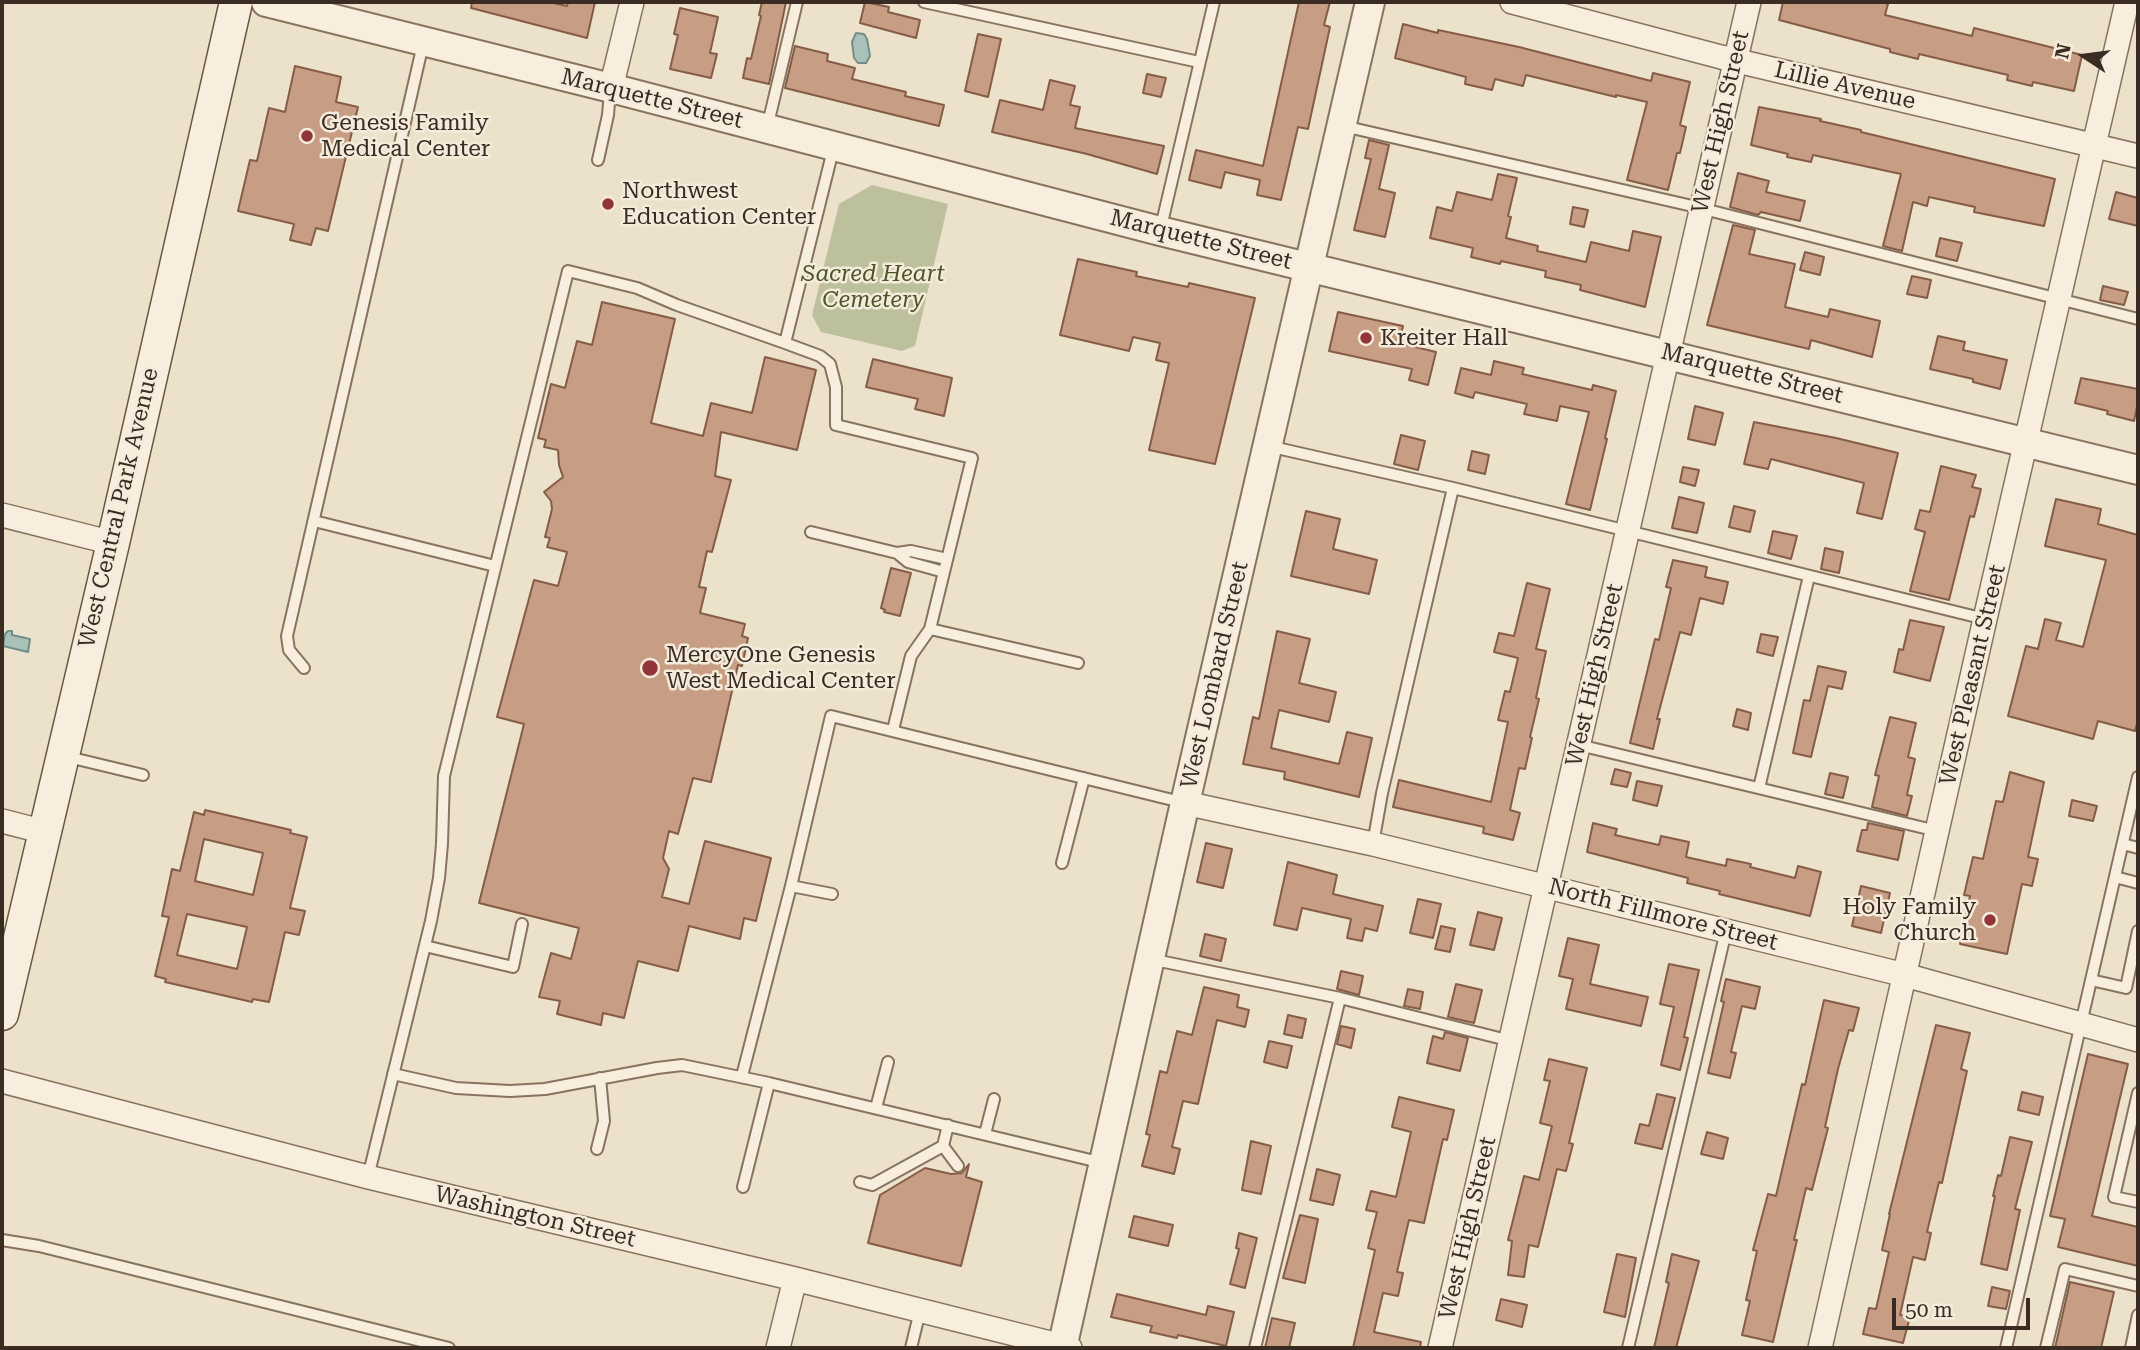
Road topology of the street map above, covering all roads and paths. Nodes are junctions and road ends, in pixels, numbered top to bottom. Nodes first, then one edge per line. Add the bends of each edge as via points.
1 (236, 2) edge
2 (266, 2) edge
3 (632, 2) edge
4 (797, 2) edge
5 (924, 2) edge
6 (1214, 2) edge
7 (1370, 2) edge
8 (1512, 2) edge
9 (1749, 2) edge
10 (2127, 2) edge
11 (424, 41) junction
12 (1735, 60) junction
13 (1199, 62) junction
14 (611, 88) junction
15 (1343, 126) junction
16 (766, 128) junction
17 (2095, 145) junction
18 (834, 146) junction
19 (2138, 156) edge
20 (598, 160) dead end
21 (1701, 209) junction
22 (1160, 231) junction
23 (1309, 268) junction
24 (2060, 300) junction
25 (2138, 319) edge
26 (785, 343) junction
27 (1669, 354) junction
28 (2026, 442) junction
29 (1268, 446) junction
30 (2138, 470) edge
31 (1453, 488) junction
32 (2, 515) edge
33 (314, 521) junction
34 (1629, 531) junction
35 (811, 532) dead end
36 (113, 543) junction
37 (897, 553) junction
38 (947, 559) junction
39 (495, 566) junction
40 (944, 572) junction
41 (1809, 576) junction
42 (1985, 619) junction
43 (930, 629) junction
44 (1078, 663) dead end
45 (303, 668) dead end
46 (893, 730) junction
47 (1579, 745) junction
48 (62, 755) junction
49 (143, 775) dead end
50 (2138, 777) edge
51 (1084, 778) junction
52 (1759, 788) junction
53 (1185, 803) junction
54 (2, 821) edge
55 (1937, 831) junction
56 (45, 832) junction
57 (1373, 844) junction
58 (2123, 844) junction
59 (2138, 848) edge
60 (1062, 863) dead end
61 (2115, 877) junction
62 (2138, 883) edge
63 (791, 886) junction
64 (1546, 886) junction
65 (832, 894) dead end
66 (522, 924) dead end
67 (1726, 931) junction
68 (2138, 931) edge
69 (425, 946) junction
70 (9, 953) edge
71 (1150, 959) junction
72 (1905, 975) junction
73 (2091, 980) junction
74 (1340, 998) junction
75 (2, 1014) edge
76 (2081, 1025) junction
77 (2138, 1040) edge
78 (1511, 1041) junction
79 (888, 1062) dead end
80 (393, 1074) junction
81 (742, 1076) junction
82 (600, 1078) junction
83 (2, 1081) edge
84 (769, 1083) junction
85 (2138, 1093) edge
86 (994, 1098) dead end
87 (876, 1108) junction
88 (948, 1125) junction
89 (985, 1134) junction
90 (943, 1146) junction
91 (597, 1149) dead end
92 (1103, 1163) junction
93 (958, 1166) dead end
94 (368, 1177) junction
95 (860, 1182) dead end
96 (743, 1187) dead end
97 (2138, 1202) edge
98 (2, 1240) edge
99 (795, 1279) junction
100 (2138, 1286) edge
101 (920, 1311) junction
102 (2138, 1315) edge
103 (449, 1348) edge
104 (778, 1348) edge
105 (911, 1348) edge
106 (1065, 1348) edge
107 (1255, 1348) edge
108 (1440, 1348) edge
109 (1628, 1348) edge
110 (1820, 1348) edge
111 (2006, 1348) edge
112 (2046, 1348) edge
113 (2131, 1348) edge

1 - 36 main road, West Central Park Avenue
2 - 11 street, Marquette Street
3 - 14 street
4 - 16 lane
5 - 13 lane
6 - 13 lane
7 - 15 street, West Lombard Street
8 - 12 street, Lillie Avenue
9 - 12 street, West High Street
10 - 17 street, West Pleasant Street
11 - 14 street, Marquette Street
11 - 33 lane
12 - 17 street, Lillie Avenue
12 - 21 street, West High Street
13 - 22 lane
14 - 16 street, Marquette Street
14 - 20 lane
15 - 21 lane
15 - 23 street, West Lombard Street
16 - 18 street, Marquette Street
17 - 19 street, Lillie Avenue
17 - 24 street, West Pleasant Street
18 - 22 street, Marquette Street
18 - 26 lane
21 - 24 lane
21 - 27 street, West High Street
22 - 23 street, Marquette Street
23 - 27 street, Marquette Street
23 - 29 street, West Lombard Street
24 - 25 lane
24 - 28 street, West Pleasant Street
26 - 38 lane via 830,364 836,387 836,425 972,458
26 - 39 lane via 637,288 568,271
27 - 28 street, Marquette Street
27 - 34 street, West High Street
28 - 30 street, Marquette Street
28 - 42 street, West Pleasant Street
29 - 31 lane
29 - 53 street, West Lombard Street
31 - 34 lane
31 - 57 lane
32 - 36 street
33 - 39 lane
33 - 45 lane via 287,636 289,650
34 - 41 lane
34 - 47 street, West High Street
35 - 37 lane
36 - 48 main road, West Central Park Avenue
37 - 38 lane via 911,551
37 - 40 lane via 908,562
38 - 40 lane
39 - 69 lane via 444,776 439,878
40 - 43 lane
41 - 42 lane
41 - 52 lane
42 - 55 street, West Pleasant Street
43 - 44 lane
43 - 46 lane via 911,656
46 - 51 lane
46 - 63 lane via 831,716
47 - 52 lane
47 - 64 street, West High Street
48 - 49 lane
48 - 56 main road, West Central Park Avenue
50 - 58 lane
51 - 53 lane
51 - 60 lane
52 - 55 lane
53 - 57 street, North Fillmore Street
53 - 71 street, West Lombard Street
54 - 56 street
55 - 72 street, West Pleasant Street
56 - 70 main road, West Central Park Avenue
57 - 64 street, North Fillmore Street
58 - 59 lane
58 - 61 lane
61 - 62 lane
61 - 73 lane
63 - 65 lane
63 - 81 lane
64 - 67 street, North Fillmore Street
64 - 78 street, West High Street
66 - 69 lane via 513,967
67 - 72 street, North Fillmore Street
67 - 109 lane
68 - 73 lane via 2126,988
69 - 80 lane
70 - 75 main road, West Central Park Avenue
71 - 74 lane
71 - 92 street, West Lombard Street
72 - 76 street, North Fillmore Street
72 - 110 street, West Pleasant Street
73 - 76 lane
74 - 78 lane
74 - 107 lane
76 - 77 street, North Fillmore Street
76 - 111 lane
78 - 108 street, West High Street
79 - 87 lane
80 - 82 lane via 456,1088 500,1091 545,1089
80 - 94 lane
81 - 82 lane via 682,1065
81 - 84 lane
82 - 91 lane via 604,1121
83 - 94 street, Washington Street
84 - 87 lane
84 - 96 lane
85 - 97 lane via 2114,1197
86 - 89 lane
87 - 88 lane
88 - 89 lane
88 - 90 lane
89 - 92 lane
90 - 93 lane
90 - 95 lane via 872,1185
92 - 106 street, West Lombard Street
94 - 99 street, Washington Street
98 - 103 lane
99 - 101 street, Washington Street
99 - 104 street
100 - 112 lane via 2065,1269
101 - 105 lane
101 - 106 street, Washington Street
102 - 113 lane

